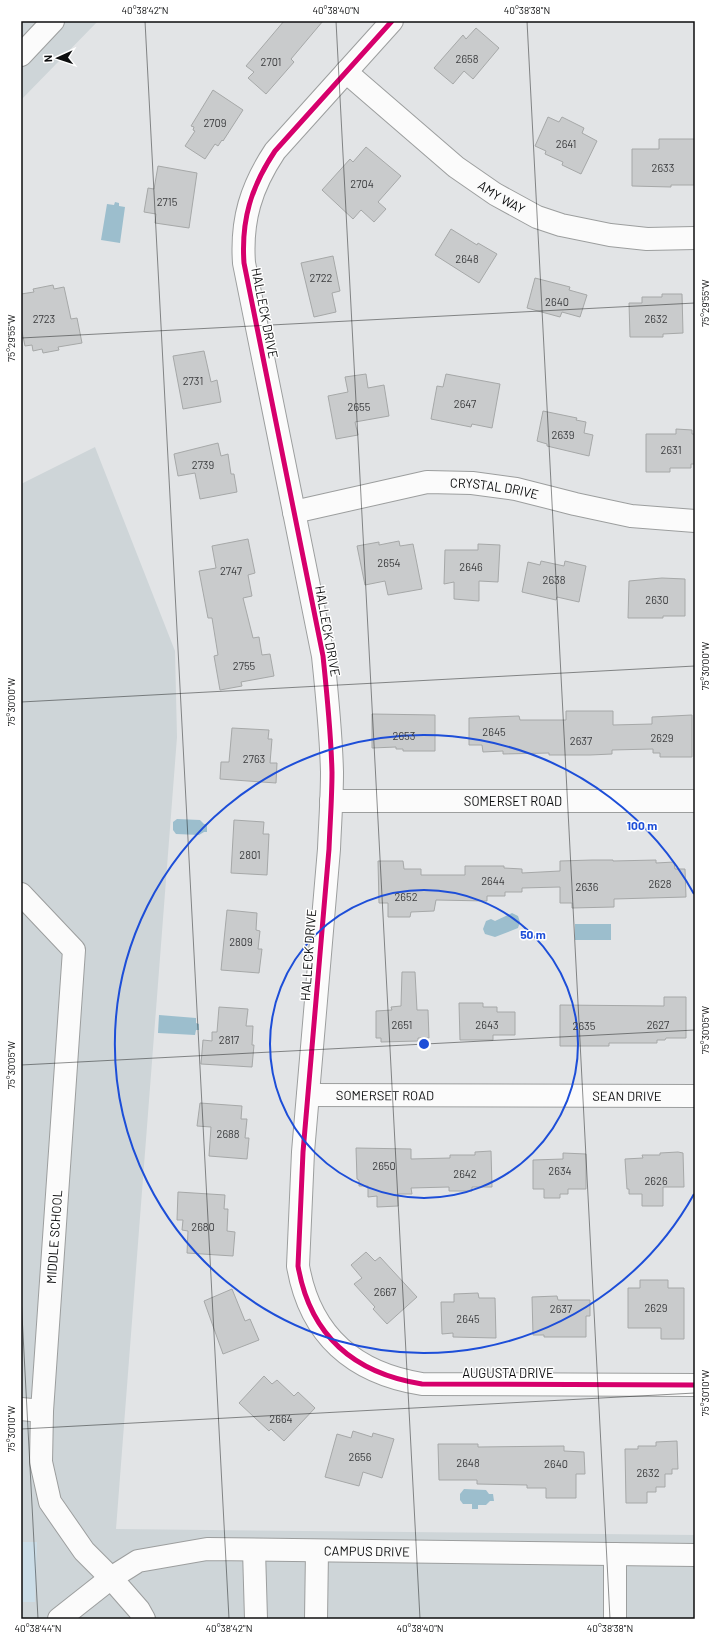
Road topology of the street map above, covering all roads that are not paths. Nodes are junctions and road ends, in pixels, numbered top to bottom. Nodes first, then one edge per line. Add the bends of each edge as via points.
1 (53, 21) edge
2 (392, 21) edge
3 (21, 55) edge
4 (346, 72) junction
5 (695, 238) edge
6 (294, 512) junction
7 (695, 521) edge
8 (331, 801) junction
9 (695, 801) edge
10 (21, 894) edge
11 (308, 1095) junction
12 (558, 1096) joint
13 (695, 1096) edge
14 (333, 1341) joint
15 (695, 1385) edge
16 (31, 1410) edge
17 (254, 1550) junction
18 (317, 1551) junction
19 (615, 1554) junction
20 (695, 1555) edge
21 (111, 1578) junction
22 (59, 1619) edge
23 (144, 1619) edge
24 (256, 1619) edge
25 (316, 1619) edge
26 (615, 1619) edge

1 - 3 street
2 - 4 street, HALLECK DRIVE
4 - 5 street, AMY WAY via 456,167 495,194 537,217 561,225 610,235 647,239
4 - 6 street, HALLECK DRIVE via 275,151 263,169 252,194 245,220 244,263
6 - 7 street, CRYSTAL DRIVE via 427,482 472,483 516,489 631,516
6 - 8 street, HALLECK DRIVE via 323,656 329,714
8 - 9 street, SOMERSET ROAD
8 - 11 street, HALLECK DRIVE
10 - 16 street, MIDDLE SCHOOL via 74,950
11 - 12 street, SOMERSET ROAD
11 - 14 street, HALLECK DRIVE via 299,1202 298,1266 307,1302 320,1326
12 - 13 street, SEAN DRIVE
14 - 15 street, AUGUSTA DRIVE via 352,1359 373,1371 399,1380 422,1384
16 - 21 street, MIDDLE SCHOOL via 50,1502 84,1551
17 - 18 street, CAMPUS DRIVE
17 - 21 street, CAMPUS DRIVE via 207,1549 138,1561
17 - 24 street
18 - 19 street, CAMPUS DRIVE
18 - 25 street
19 - 20 street, CAMPUS DRIVE
19 - 26 street
21 - 22 street, CAMPUS DRIVE
21 - 23 street, MIDDLE SCHOOL

